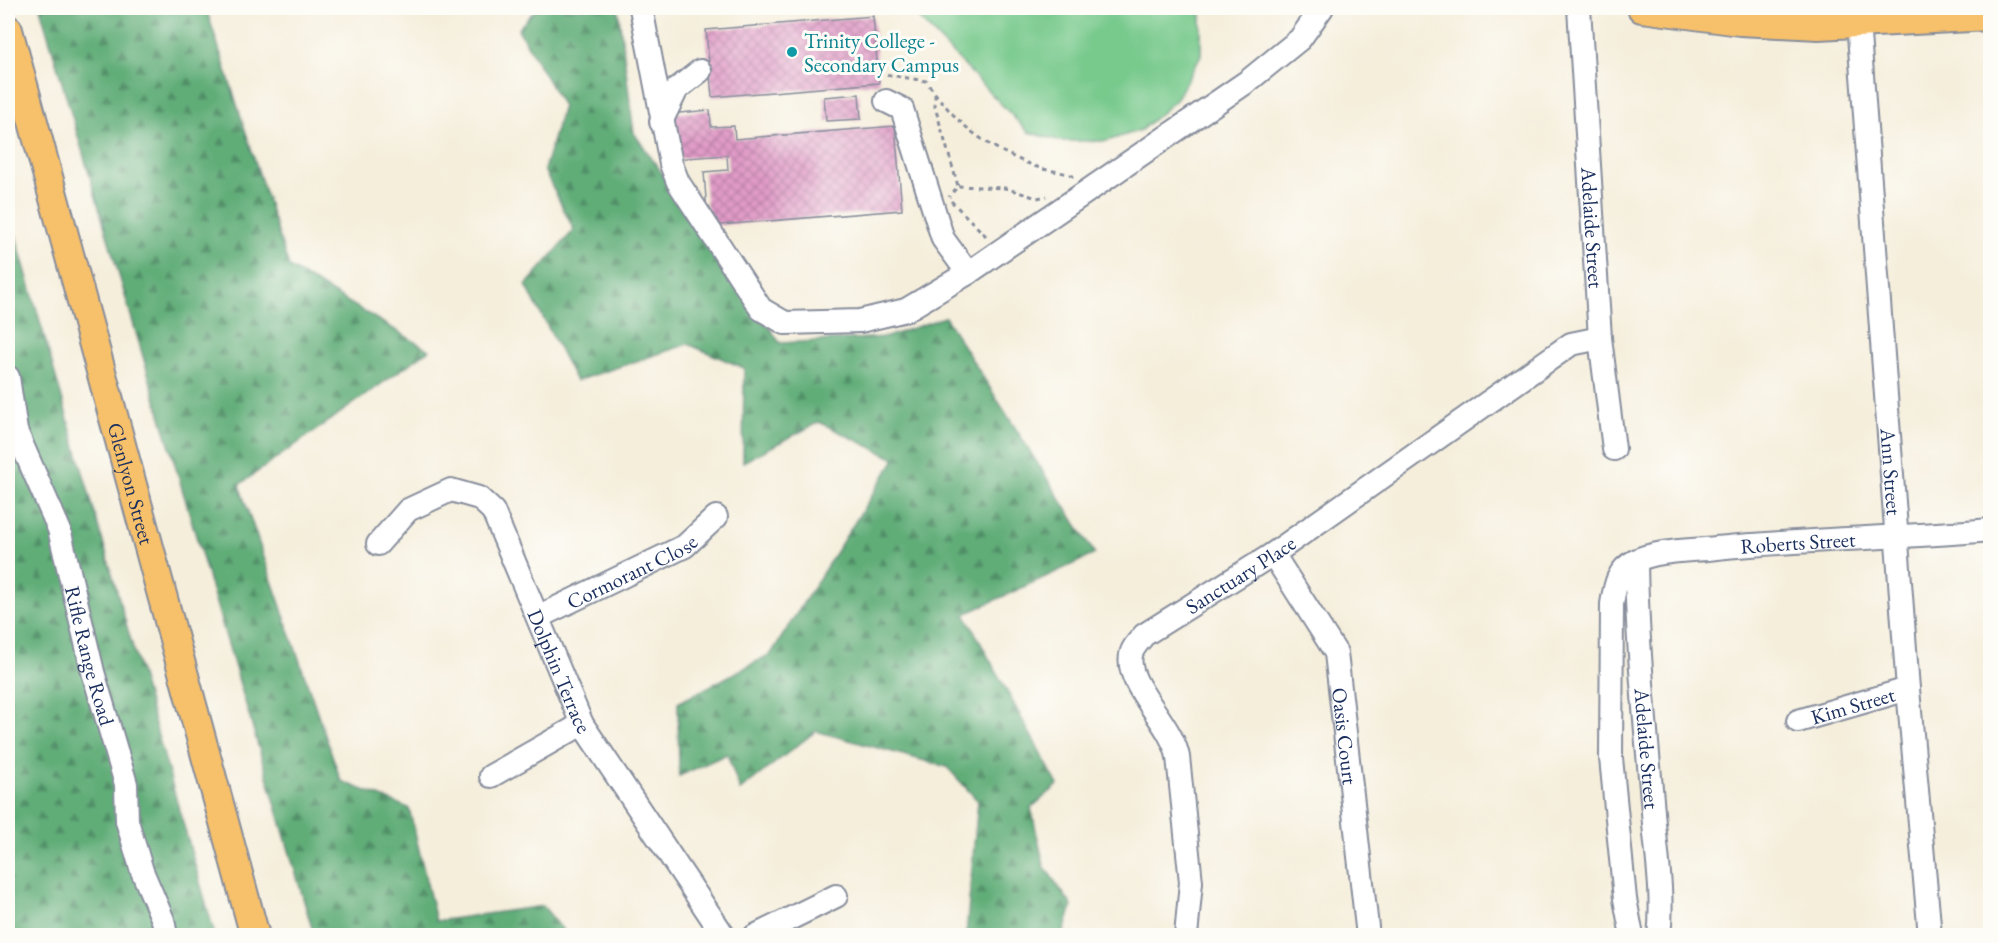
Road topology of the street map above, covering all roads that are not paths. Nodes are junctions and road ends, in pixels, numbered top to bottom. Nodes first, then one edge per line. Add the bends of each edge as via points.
1 (641, 8) edge
2 (1322, 8) edge
3 (1580, 8) edge
4 (1642, 8) edge
5 (1858, 16) edge
6 (1990, 16) edge
7 (8, 30) edge
8 (700, 71) dead end
9 (886, 101) dead end
10 (661, 122) junction
11 (968, 273) junction
12 (1600, 338) junction
13 (8, 377) edge
14 (1614, 448) dead end
15 (716, 517) dead end
16 (1990, 530) edge
17 (1897, 538) junction
18 (378, 544) dead end
19 (1273, 554) junction
20 (1636, 561) junction
21 (538, 617) junction
22 (1908, 689) junction
23 (1798, 721) dead end
24 (582, 724) junction
25 (491, 776) dead end
26 (836, 896) dead end
27 (166, 936) edge
28 (255, 936) edge
29 (724, 936) edge
30 (755, 936) edge
31 (1186, 936) edge
32 (1368, 936) edge
33 (1632, 936) edge
34 (1659, 936) edge
35 (1929, 936) edge

1 - 10 street
2 - 11 street via 1300,39 1248,81
3 - 12 street, Adelaide Street
4 - 5 main road via 1740,21
5 - 6 main road
5 - 17 street, Ann Street
7 - 28 main road, Glenlyon Street
8 - 10 street via 677,88
9 - 11 street via 902,109 943,239
10 - 11 street via 678,182 761,309 785,323 860,321 906,310
12 - 14 street, Adelaide Street
12 - 19 street, Sanctuary Place via 1571,344
13 - 27 street, Rifle Range Road via 15,431 59,529 93,672 126,784 127,821
15 - 21 street, Cormorant Close via 685,546
16 - 17 street, Roberts Street
17 - 20 street, Roberts Street via 1776,542
17 - 22 street, Ann Street
18 - 21 street, Dolphin Terrace via 408,510 451,490 479,498 492,511
19 - 31 street, Sanctuary Place via 1144,635 1131,654 1134,679 1177,747 1191,882
19 - 32 street, Oasis Court via 1336,653
20 - 33 street, Adelaide Street via 1621,572 1616,583 1611,652 1611,758
20 - 34 street, Adelaide Street via 1642,702 1661,909
21 - 24 street, Dolphin Terrace
22 - 23 street, Kim Street
22 - 35 street, Ann Street
24 - 25 street
24 - 29 street, Dolphin Terrace
26 - 30 street

